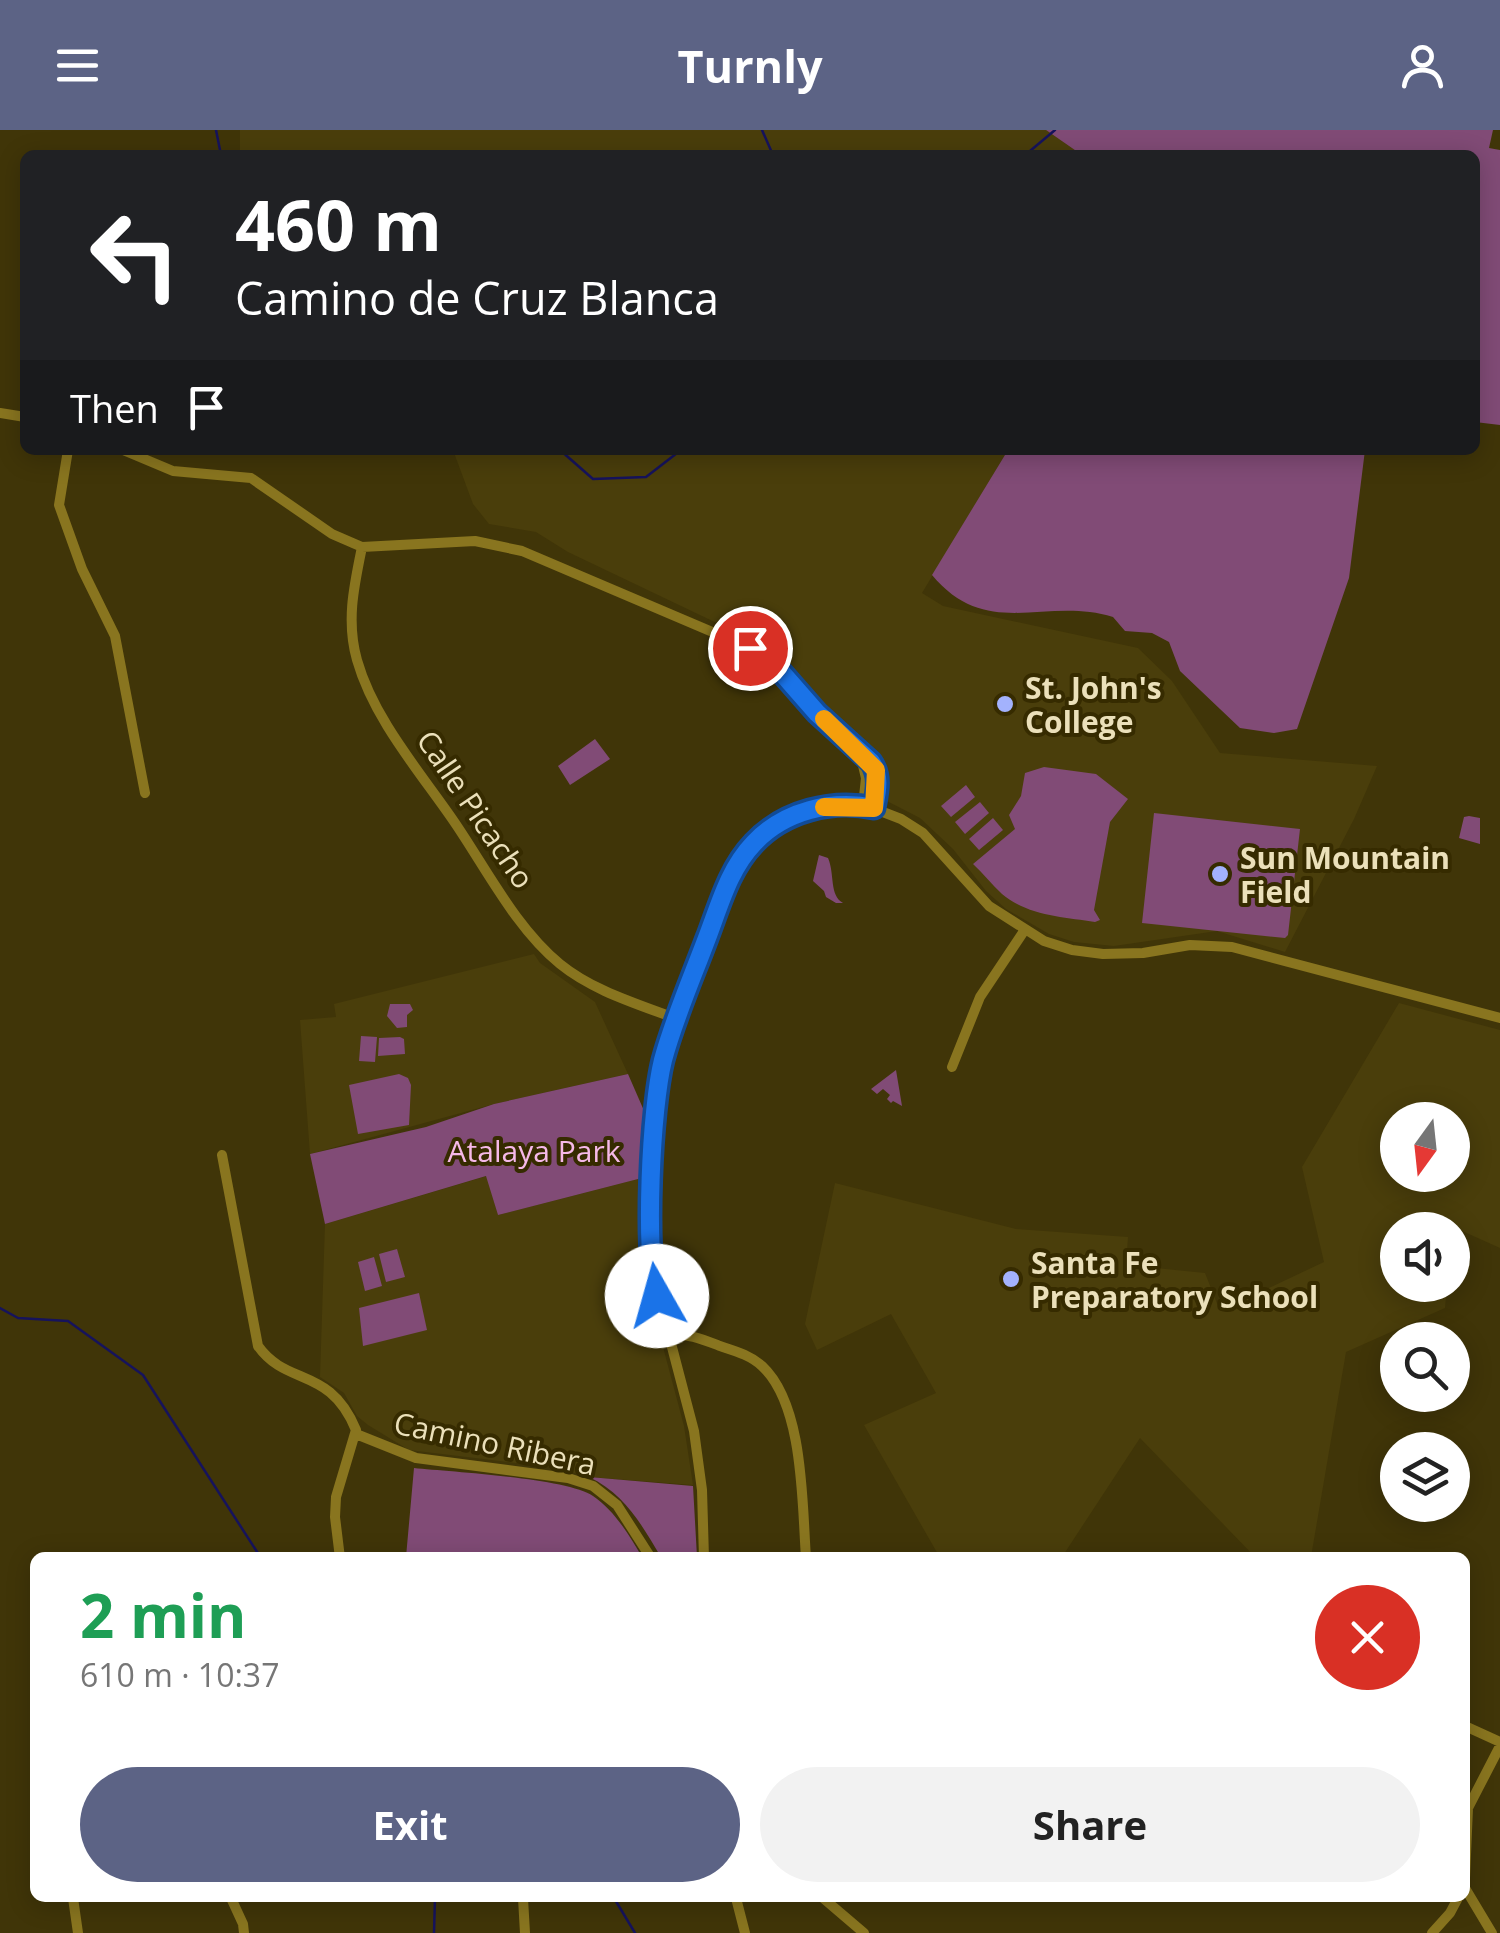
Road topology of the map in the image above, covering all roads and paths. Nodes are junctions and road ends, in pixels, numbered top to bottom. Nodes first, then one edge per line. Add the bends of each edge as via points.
1 (67, 455) edge
2 (134, 455) edge
3 (362, 547) junction
4 (145, 794) dead end
5 (869, 807) junction
6 (1024, 931) junction
7 (1500, 1018) edge
8 (677, 1019) junction
9 (952, 1067) dead end
10 (222, 1156) dead end
11 (668, 1336) junction
12 (356, 1434) junction
13 (340, 1552) edge
14 (647, 1552) edge
15 (704, 1552) edge
16 (805, 1552) edge
17 (1470, 1729) edge
18 (1500, 1744) edge
19 (1470, 1804) edge
20 (1470, 1896) edge
21 (74, 1902) edge
22 (233, 1902) edge
23 (523, 1902) edge
24 (737, 1902) edge
25 (828, 1902) edge
26 (1456, 1902) edge
27 (78, 1933) edge
28 (244, 1933) edge
29 (524, 1933) edge
30 (746, 1933) edge
31 (864, 1933) edge
32 (1432, 1933) edge
33 (1492, 1933) edge

1 - 4 street via 59,505 115,636
2 - 3 street via 165,470 251,478
3 - 5 street via 476,542 522,551 750,648 876,770
3 - 8 street, Calle Picacho via 350,612 353,644 388,725 547,953 578,977
5 - 6 street via 923,833 989,906
5 - 8 street via 809,810 756,841 734,867
6 - 7 street via 1104,954 1232,947
6 - 9 street via 980,998
8 - 11 street via 660,1077 651,1245
10 - 12 street via 258,1346 328,1388
11 - 15 street via 694,1431
11 - 16 street via 693,1336 740,1353 772,1378 795,1442
12 - 13 street via 336,1502
12 - 14 street, Camino Ribera via 416,1458 593,1486 617,1504
17 - 18 street
18 - 19 street
20 - 33 street
21 - 27 street
22 - 28 street
23 - 29 street
24 - 30 street
25 - 31 street
26 - 32 street

